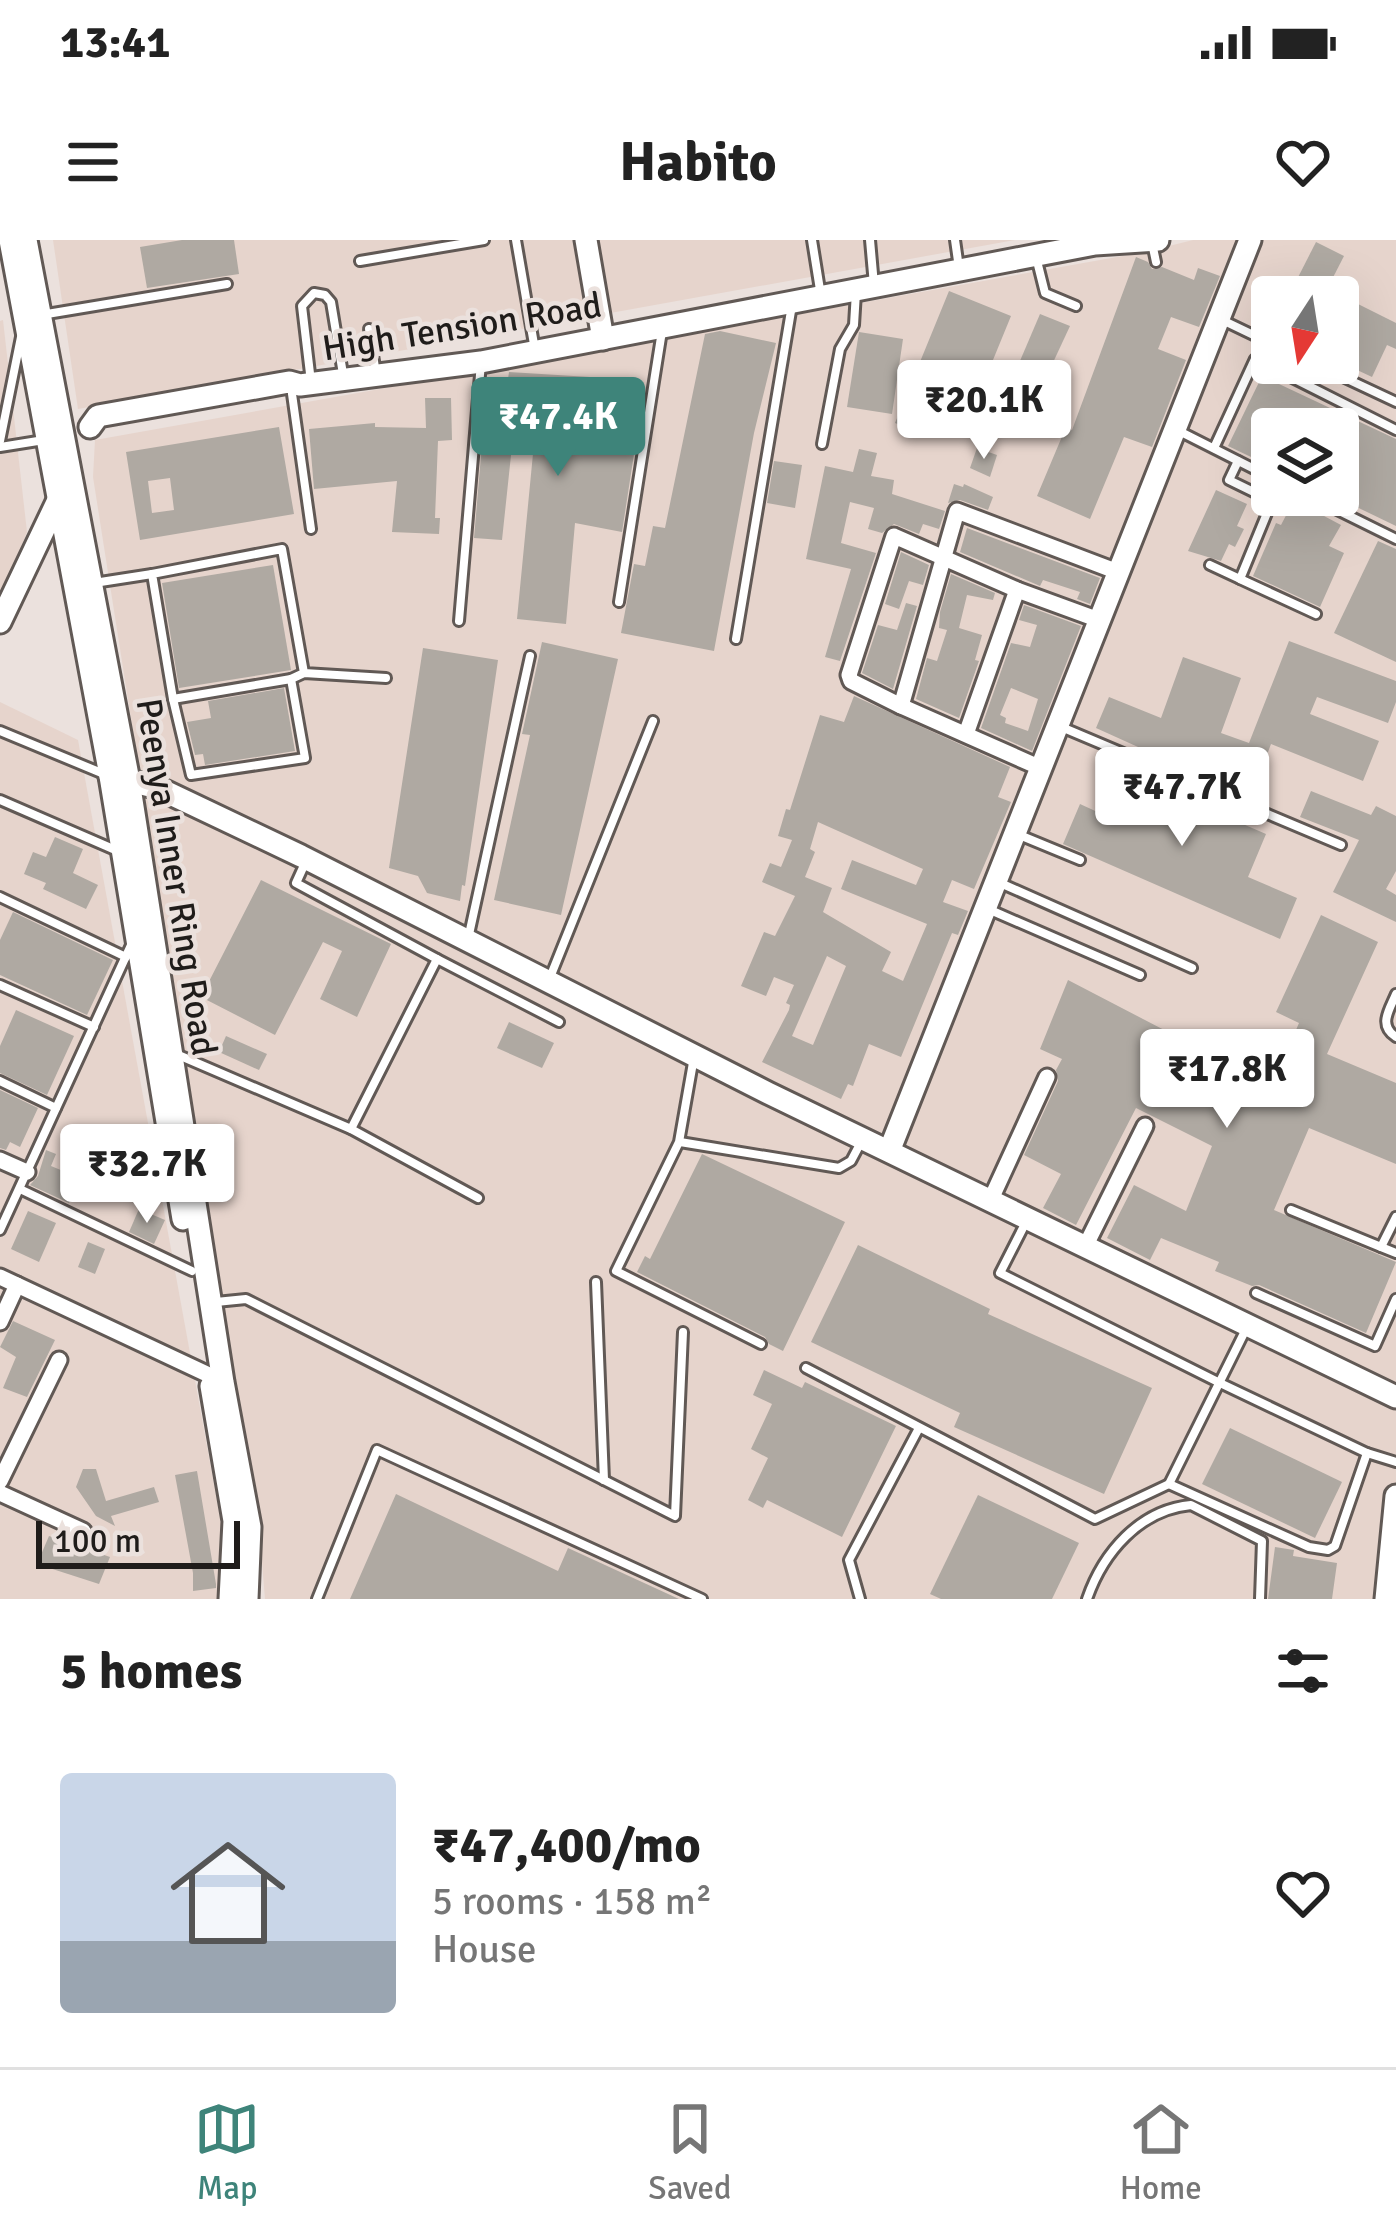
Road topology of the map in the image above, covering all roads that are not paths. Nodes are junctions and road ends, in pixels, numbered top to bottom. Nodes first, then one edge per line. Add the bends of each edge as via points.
1 (10, 240) edge
2 (26, 240) edge
3 (484, 240) edge
4 (516, 240) edge
5 (586, 240) edge
6 (812, 240) edge
7 (870, 240) edge
8 (955, 240) edge
9 (1250, 240) edge
10 (1130, 241) edge
11 (1095, 242) edge
12 (1155, 248) edge
13 (1035, 255) junction
14 (360, 261) dead end
15 (960, 270) junction
16 (8, 277) edge
17 (226, 284) dead end
18 (865, 289) junction
19 (821, 297) junction
20 (792, 303) junction
21 (1076, 306) dead end
22 (1218, 319) junction
23 (33, 324) junction
24 (369, 328) dead end
25 (662, 328) junction
26 (1251, 334) edge
27 (603, 339) junction
28 (535, 352) junction
29 (481, 362) junction
30 (376, 376) junction
31 (344, 380) junction
32 (1358, 384) edge
33 (301, 388) junction
34 (1396, 402) edge
35 (1175, 429) junction
36 (1396, 430) edge
37 (54, 437) junction
38 (0, 444) edge
39 (822, 444) dead end
40 (1214, 448) junction
41 (1238, 461) junction
42 (61, 468) junction
43 (1251, 468) edge
44 (66, 494) junction
45 (1349, 516) edge
46 (311, 529) dead end
47 (1396, 539) edge
48 (943, 559) junction
49 (1210, 565) dead end
50 (1118, 572) junction
51 (152, 574) junction
52 (1240, 579) junction
53 (91, 584) junction
54 (1018, 590) junction
55 (0, 596) edge
56 (620, 602) dead end
57 (1316, 614) dead end
58 (1100, 620) junction
59 (459, 621) dead end
60 (0, 622) edge
61 (736, 639) dead end
62 (530, 656) dead end
63 (304, 673) junction
64 (386, 678) dead end
65 (291, 680) junction
66 (173, 699) junction
67 (901, 706) junction
68 (653, 721) dead end
69 (1058, 725) junction
70 (0, 731) edge
71 (966, 734) junction
72 (1041, 768) junction
73 (120, 779) junction
74 (0, 800) edge
75 (124, 804) junction
76 (1015, 833) junction
77 (1341, 844) dead end
78 (123, 853) junction
79 (307, 859) junction
80 (1080, 860) dead end
81 (996, 881) junction
82 (0, 897) edge
83 (987, 909) junction
84 (136, 934) junction
85 (468, 941) junction
86 (126, 957) junction
87 (437, 959) junction
88 (1192, 968) dead end
89 (1140, 975) dead end
90 (548, 982) junction
91 (0, 985) edge
92 (1396, 994) edge
93 (559, 1022) dead end
94 (94, 1027) junction
95 (1396, 1037) edge
96 (172, 1053) junction
97 (694, 1055) junction
98 (1047, 1077) dead end
99 (0, 1081) edge
100 (56, 1108) junction
101 (1145, 1126) dead end
102 (351, 1129) junction
103 (863, 1137) junction
104 (679, 1142) junction
105 (890, 1149) junction
106 (0, 1160) edge
107 (23, 1180) junction
108 (478, 1198) dead end
109 (991, 1198) junction
110 (1291, 1210) dead end
111 (1028, 1217) junction
112 (1396, 1217) edge
113 (0, 1231) edge
114 (1086, 1245) junction
115 (1382, 1247) junction
116 (1396, 1253) edge
117 (192, 1271) junction
118 (0, 1277) edge
119 (596, 1282) dead end
120 (17, 1286) junction
121 (1256, 1293) dead end
122 (1396, 1299) edge
123 (211, 1302) junction
124 (0, 1322) edge
125 (1248, 1325) junction
126 (683, 1332) dead end
127 (761, 1344) dead end
128 (58, 1360) dead end
129 (806, 1368) dead end
130 (209, 1375) junction
131 (1220, 1383) junction
132 (1396, 1397) edge
133 (920, 1427) junction
134 (1367, 1454) junction
135 (1396, 1462) edge
136 (0, 1481) edge
137 (604, 1481) junction
138 (1169, 1484) junction
139 (0, 1492) edge
140 (1396, 1496) edge
141 (83, 1531) dead end
142 (230, 1599) edge
143 (247, 1599) edge
144 (317, 1599) edge
145 (702, 1599) edge
146 (860, 1599) edge
147 (1087, 1599) edge
148 (1260, 1599) edge
149 (1386, 1599) edge

1 - 16 main road, Peenya Inner Ring Road
2 - 23 main road, Peenya Inner Ring Road
3 - 14 lane
4 - 28 lane
5 - 27 main road
6 - 19 lane
7 - 18 lane
8 - 15 lane
9 - 22 main road
10 - 11 main road, High Tension Road
10 - 12 main road, High Tension Road
11 - 13 main road, High Tension Road
13 - 15 main road, High Tension Road
13 - 21 lane via 1045,293
15 - 18 main road, High Tension Road
16 - 23 main road, Peenya Inner Ring Road
17 - 23 lane
18 - 19 main road, High Tension Road
18 - 39 lane via 840,349
19 - 20 main road, High Tension Road
20 - 25 main road, High Tension Road
20 - 61 lane
22 - 26 lane
22 - 35 main road
23 - 37 main road, Peenya Inner Ring Road
23 - 38 lane via 19,340
24 - 30 lane
25 - 27 main road, High Tension Road
25 - 56 lane
27 - 28 main road, High Tension Road
28 - 29 main road, High Tension Road
29 - 30 main road, High Tension Road
29 - 59 lane
30 - 31 main road, High Tension Road
31 - 33 main road, High Tension Road
31 - 33 lane via 331,302 314,292 302,306
32 - 34 lane
33 - 37 main road, High Tension Road via 289,382 98,416 90,427
33 - 46 lane
35 - 40 lane
35 - 50 main road
36 - 40 lane via 1256,359
37 - 38 lane
37 - 42 main road, Peenya Inner Ring Road
40 - 41 lane
41 - 43 lane
41 - 52 lane via 1229,480 1272,501
42 - 44 main road, Peenya Inner Ring Road
42 - 55 main road
44 - 53 main road, Peenya Inner Ring Road
44 - 60 main road
44 - 73 main road, Peenya Inner Ring Road
45 - 47 lane
48 - 50 street via 958,512
48 - 54 street
48 - 67 street
48 - 67 street via 894,536 850,670 851,681
49 - 52 lane
50 - 58 main road
51 - 53 lane
51 - 63 lane via 282,549
51 - 66 lane
52 - 57 lane
53 - 73 main road, Peenya Inner Ring Road
54 - 58 street
54 - 71 street
58 - 69 main road
62 - 85 lane
63 - 64 lane
63 - 65 lane
65 - 66 lane
65 - 66 lane via 305,758 191,775
67 - 71 street
68 - 90 lane
69 - 72 main road
69 - 77 lane
70 - 73 lane
71 - 72 street
72 - 76 main road
73 - 75 main road, Peenya Inner Ring Road
73 - 79 main road via 158,788
74 - 78 lane
75 - 78 main road, Peenya Inner Ring Road
75 - 96 main road, Peenya Inner Ring Road
76 - 80 lane
76 - 81 main road
78 - 84 main road, Peenya Inner Ring Road
79 - 85 main road
79 - 87 lane via 296,884
81 - 83 main road
81 - 88 lane
82 - 86 lane
83 - 89 lane
83 - 105 main road
84 - 86 lane
84 - 117 main road, Peenya Inner Ring Road
85 - 90 main road
86 - 94 lane
87 - 93 lane
87 - 102 lane
90 - 97 main road
91 - 94 lane
92 - 95 lane via 1385,1022
94 - 100 lane
96 - 102 lane
96 - 123 main road, Peenya Inner Ring Road
97 - 103 main road
97 - 104 lane
98 - 109 street
99 - 100 lane
100 - 107 lane
101 - 114 street
102 - 108 lane
103 - 104 lane via 839,1168
103 - 105 main road
104 - 127 lane via 616,1271
105 - 109 main road
106 - 107 street
107 - 113 lane
107 - 117 lane
109 - 111 main road
110 - 115 lane
111 - 114 main road
111 - 131 lane via 1000,1273
112 - 115 lane
114 - 125 main road
115 - 116 lane
117 - 130 main road, Peenya Inner Ring Road
118 - 120 street
119 - 137 lane
120 - 124 street
120 - 130 street
121 - 122 lane via 1375,1346
123 - 137 lane via 247,1299
123 - 143 main road, Peenya Inner Ring Road via 250,1527
125 - 131 lane
125 - 132 main road
126 - 137 lane via 675,1516
128 - 136 street
129 - 133 lane
130 - 142 main road, Peenya Inner Ring Road via 234,1521
131 - 134 lane
131 - 138 lane
133 - 138 lane via 1095,1519
133 - 146 lane via 849,1560
134 - 135 lane
134 - 138 lane via 1328,1550
139 - 141 street
140 - 149 main road
144 - 145 lane via 377,1450
147 - 148 lane via 1127,1536 1147,1518 1191,1504 1262,1541

